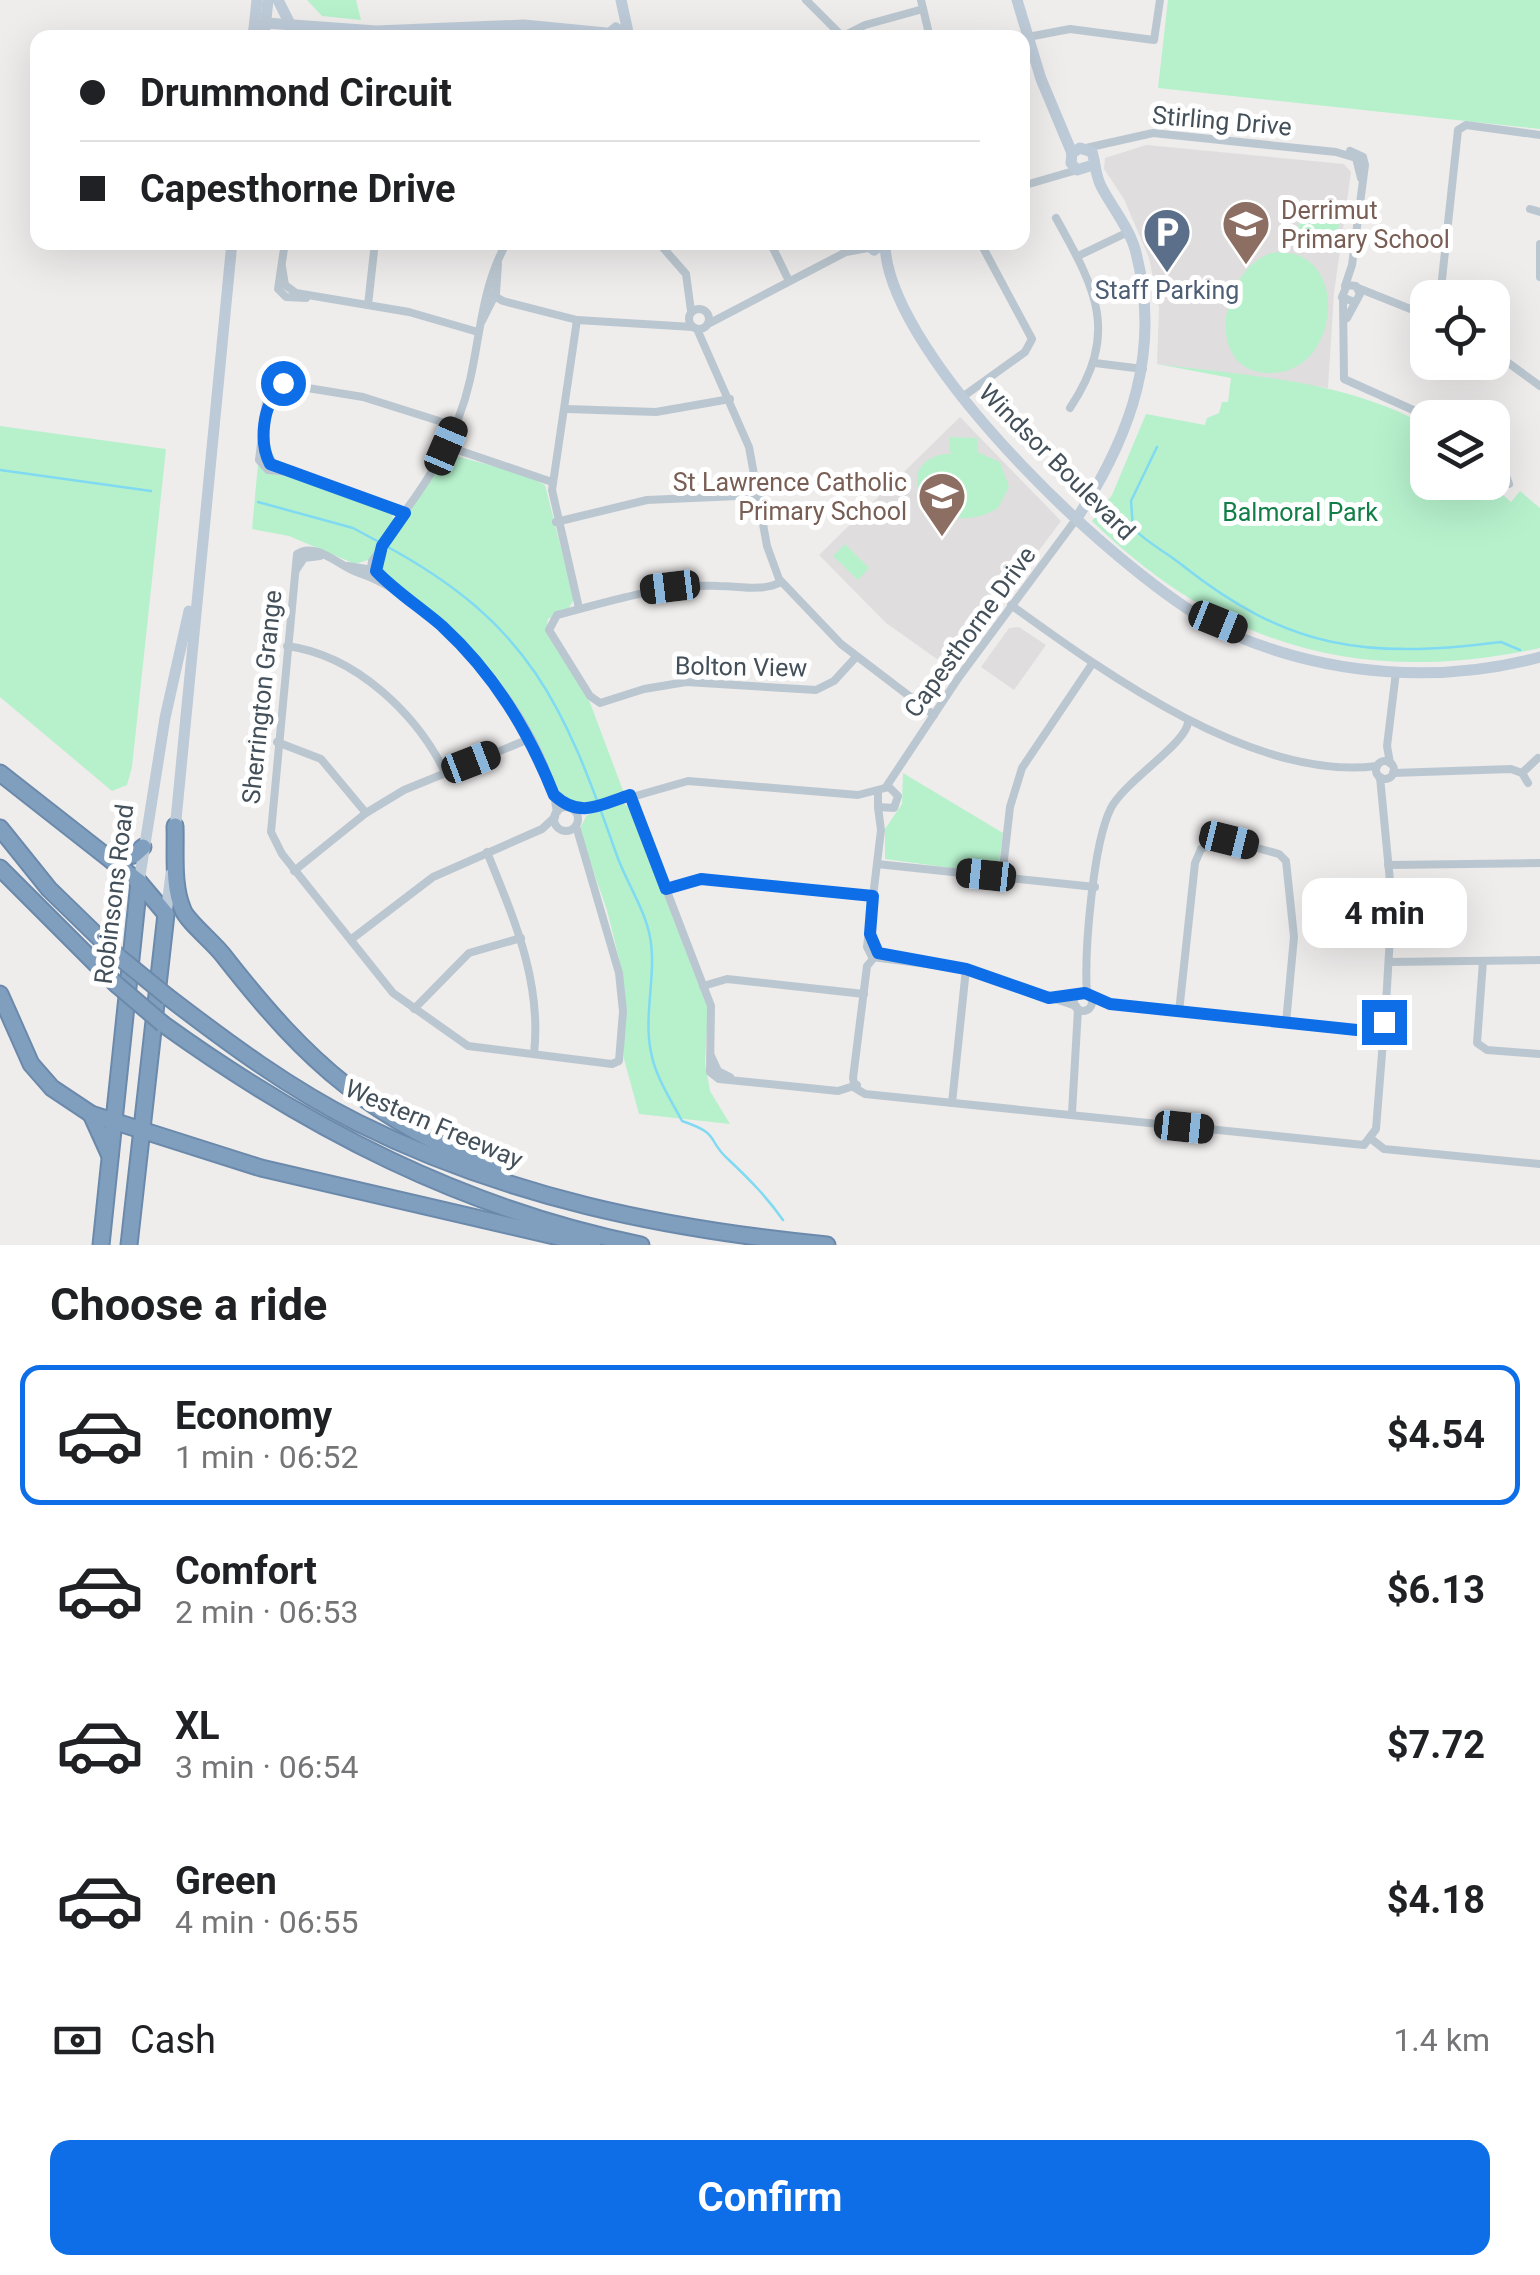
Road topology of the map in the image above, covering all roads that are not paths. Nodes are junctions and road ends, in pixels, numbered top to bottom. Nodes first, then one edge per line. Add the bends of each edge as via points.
1 (257, 0) edge
2 (268, 0) edge
3 (278, 0) edge
4 (621, 0) edge
5 (806, 0) edge
6 (1017, 0) edge
7 (1160, 0) edge
8 (922, 5) edge
9 (290, 24) junction
10 (261, 30) edge
11 (262, 30) edge
12 (271, 30) edge
13 (328, 30) edge
14 (430, 30) edge
15 (576, 30) edge
16 (608, 30) edge
17 (628, 30) edge
18 (835, 30) edge
19 (857, 30) edge
20 (928, 30) edge
21 (1025, 30) edge
22 (1030, 36) edge
23 (1030, 44) edge
24 (1540, 135) edge
25 (1107, 144) junction
26 (1078, 151) junction
27 (1086, 167) junction
28 (1060, 172) junction
29 (1030, 183) edge
30 (1056, 218) dead end
31 (1126, 233) junction
32 (1540, 244) edge
33 (231, 250) edge
34 (283, 250) edge
35 (374, 250) edge
36 (504, 250) edge
37 (666, 250) edge
38 (774, 250) edge
39 (852, 250) edge
40 (869, 250) edge
41 (886, 250) edge
42 (984, 250) edge
43 (1078, 256) junction
44 (1352, 265) junction
45 (888, 268) junction
46 (1540, 278) edge
47 (789, 280) junction
48 (1442, 280) edge
49 (1345, 286) junction
50 (1357, 287) junction
51 (691, 291) junction
52 (493, 294) junction
53 (1343, 300) junction
54 (1381, 300) junction
55 (1355, 302) junction
56 (368, 305) junction
57 (732, 308) junction
58 (704, 310) junction
59 (1410, 310) edge
60 (690, 312) junction
61 (577, 320) junction
62 (1346, 322) junction
63 (668, 323) junction
64 (708, 324) junction
65 (695, 328) junction
66 (478, 332) junction
67 (707, 346) junction
68 (1095, 363) junction
69 (1510, 364) edge
70 (1143, 369) junction
71 (1540, 386) edge
72 (961, 398) junction
73 (730, 399) junction
74 (567, 408) junction
75 (1070, 408) dead end
76 (1410, 408) edge
77 (455, 426) junction
78 (446, 446) junction
79 (552, 478) junction
80 (761, 495) junction
81 (405, 513) junction
82 (1077, 518) junction
83 (556, 522) junction
84 (200, 553) junction
85 (372, 572) junction
86 (777, 580) junction
87 (1011, 605) junction
88 (583, 606) junction
89 (287, 646) junction
90 (856, 656) junction
91 (1540, 657) edge
92 (1092, 664) junction
93 (1393, 672) junction
94 (934, 715) junction
95 (1187, 725) junction
96 (530, 739) junction
97 (277, 742) junction
98 (1386, 746) junction
99 (1538, 758) edge
100 (1378, 765) junction
101 (1363, 768) junction
102 (898, 771) junction
103 (445, 772) junction
104 (1387, 772) junction
105 (0, 773) edge
106 (1522, 773) junction
107 (1528, 783) dead end
108 (882, 789) junction
109 (896, 793) junction
110 (858, 794) junction
111 (554, 795) junction
112 (630, 795) junction
113 (877, 806) junction
114 (572, 809) junction
115 (590, 810) junction
116 (890, 810) junction
117 (366, 813) junction
118 (556, 814) junction
119 (577, 824) junction
120 (175, 826) junction
121 (0, 828) edge
122 (542, 829) junction
123 (561, 830) junction
124 (881, 830) junction
125 (578, 846) junction
126 (143, 847) junction
127 (488, 852) junction
128 (111, 860) junction
129 (1540, 863) edge
130 (876, 864) junction
131 (1388, 865) junction
132 (0, 868) edge
133 (294, 870) junction
134 (1002, 876) junction
135 (140, 882) junction
136 (1095, 886) junction
137 (666, 889) junction
138 (873, 896) junction
139 (166, 914) junction
140 (190, 920) junction
141 (134, 934) junction
142 (356, 936) junction
143 (522, 938) junction
144 (875, 956) junction
145 (1540, 960) edge
146 (1483, 961) junction
147 (1390, 962) junction
148 (966, 969) junction
149 (703, 986) junction
150 (0, 994) edge
151 (864, 994) junction
152 (1084, 1002) junction
153 (414, 1009) junction
154 (1179, 1012) junction
155 (1286, 1022) junction
156 (1376, 1029) junction
157 (534, 1054) junction
158 (1540, 1054) edge
159 (856, 1085) junction
160 (952, 1102) junction
161 (1072, 1110) junction
162 (91, 1114) junction
163 (114, 1123) junction
164 (142, 1133) junction
165 (1371, 1139) junction
166 (209, 1154) junction
167 (110, 1156) junction
168 (139, 1158) junction
169 (1540, 1164) edge
170 (660, 1224) junction
171 (100, 1245) edge
172 (129, 1245) edge
173 (593, 1245) edge
174 (642, 1245) edge
175 (827, 1245) edge

1 - 10 street
2 - 11 street
3 - 9 street
4 - 16 street
4 - 17 street
5 - 18 street
6 - 21 street
7 - 22 street via 1149,35 1070,29
8 - 19 street
8 - 20 street
9 - 12 street
9 - 13 street
14 - 15 street
23 - 26 street
24 - 48 street via 1473,127 1458,138
25 - 26 street, Stirling Drive
25 - 27 street
25 - 44 street, Stirling Drive via 1153,133 1356,158 1361,178
26 - 27 street
26 - 27 street
26 - 28 street
27 - 28 street
27 - 31 street
28 - 29 street
30 - 43 street
31 - 43 street
31 - 70 street via 1134,245 1145,317
32 - 46 street
33 - 84 street, Robinsons Road
34 - 56 street via 288,288 311,298
35 - 56 street
36 - 52 street via 491,271
37 - 51 street via 682,265
38 - 47 street
39 - 47 street
40 - 45 street, Windsor Boulevard
41 - 45 street, Windsor Boulevard
42 - 72 street via 1032,339 1025,352
43 - 68 street via 1098,305
44 - 49 street, Stirling Drive
44 - 50 street, Stirling Drive
45 - 72 street, Windsor Boulevard via 914,326
47 - 57 street
49 - 50 street
49 - 53 street, Stirling Drive
50 - 54 street
50 - 55 street, Stirling Drive
51 - 58 street
51 - 60 street
52 - 61 street
52 - 66 street
53 - 55 street
53 - 62 street, Stirling Drive
54 - 55 street
54 - 59 street
55 - 62 street, Stirling Drive
56 - 66 street
57 - 58 street
57 - 64 street
58 - 60 street
58 - 64 street
60 - 63 street
60 - 65 street
61 - 63 street
61 - 74 street
62 - 76 street via 1344,378
63 - 65 street
64 - 65 street
64 - 67 street
65 - 67 street
66 - 77 street
67 - 73 street
68 - 70 street
68 - 75 street
69 - 71 street
70 - 82 street via 1118,450
72 - 82 street, Windsor Boulevard
73 - 74 street via 656,412
73 - 80 street
74 - 79 street
77 - 78 street
77 - 81 street via 363,397 301,387 275,392 264,441 270,464
78 - 79 street
78 - 81 street
79 - 83 street
80 - 83 street via 647,500
80 - 86 street
81 - 85 street
82 - 87 street, Capesthorne Drive
82 - 93 street, Windsor Boulevard via 1142,578 1192,612 1296,655
83 - 88 street
84 - 120 street, Robinsons Road
84 - 126 street, Robinsons Road
85 - 89 street, Sherrington Grange via 302,554
85 - 96 street via 464,647
86 - 88 street via 755,588 670,587
86 - 90 street
87 - 92 street
87 - 94 street, Capesthorne Drive
88 - 90 street, Bolton View via 554,621 560,646 598,696 686,682 816,690 834,682
89 - 97 street, Sherrington Grange
89 - 103 street via 326,656 376,688 418,730
90 - 94 street
91 - 93 street, Windsor Boulevard via 1461,671
92 - 95 street
92 - 134 street via 1022,768
93 - 98 street
94 - 102 street, Capesthorne Drive
95 - 101 street via 1289,756
95 - 136 street via 1112,808
96 - 103 street
96 - 111 street
97 - 117 street via 322,759
97 - 133 street, Sherrington Grange via 270,826
98 - 100 street
98 - 104 street
99 - 106 street
100 - 101 street
100 - 104 street
101 - 104 street
102 - 108 street, Capesthorne Drive
102 - 109 street, Capesthorne Drive
103 - 117 street
104 - 106 street
104 - 131 street
105 - 128 highway
106 - 107 street
108 - 109 street
108 - 110 street
108 - 113 street
109 - 116 street, Capesthorne Drive via 898,803
110 - 112 street via 707,780
110 - 113 street
111 - 114 street
111 - 118 street
112 - 115 street
112 - 137 street
113 - 116 street
113 - 124 street
114 - 115 street
114 - 118 street
114 - 119 street
115 - 119 street
116 - 124 street
117 - 133 street
118 - 122 street
118 - 123 street
119 - 123 street
119 - 125 street
120 - 139 street, Robinsons Road
120 - 140 highway via 178,885
121 - 170 highway, Western Freeway, bridge via 48,888 168,997 357,1122 492,1180
122 - 123 street
122 - 127 street
123 - 125 street
124 - 130 street
125 - 157 street, Sherrington Grange via 616,958 622,1038 617,1058 600,1062
126 - 128 highway
126 - 135 street, Robinsons Road
127 - 142 street via 433,877
127 - 143 street
128 - 135 highway
129 - 131 street
130 - 134 street
130 - 138 street
131 - 147 street
132 - 174 highway, Western Freeway, bridge via 116,984 250,1087 390,1163 526,1216
133 - 142 street, Sherrington Grange
134 - 136 street
135 - 139 highway
135 - 141 highway, Robinsons Road
136 - 152 street
137 - 138 street via 701,879
137 - 149 street
138 - 144 street
139 - 140 highway
139 - 141 highway via 146,919
139 - 164 highway, Robinsons Road
140 - 170 highway via 305,1053 376,1109 517,1179
141 - 163 highway, Robinsons Road
142 - 153 street, Sherrington Grange via 363,956
143 - 153 street via 469,953
143 - 157 street via 534,996
144 - 148 street
144 - 151 street
145 - 146 street
146 - 147 street
146 - 158 street via 1477,1019 1482,1041
147 - 156 street
148 - 152 street
148 - 160 street
149 - 151 street via 728,979
149 - 159 street via 712,1014 710,1072 719,1079 831,1090
150 - 162 highway via 31,1064
151 - 159 street
152 - 154 street
152 - 161 street
153 - 157 street, Sherrington Grange via 468,1046
154 - 155 street
154 - 155 street via 1194,863 1207,844 1221,840 1279,854 1288,866 1294,937
155 - 156 street
156 - 165 street via 1382,1046
159 - 160 street via 877,1094
160 - 161 street
161 - 165 street via 1095,1118 1354,1144
162 - 163 highway
162 - 167 highway
163 - 164 highway
163 - 167 highway, Robinsons Road
164 - 166 highway
164 - 168 highway, Robinsons Road
165 - 169 street via 1394,1149
166 - 168 highway via 162,1150
166 - 173 highway
167 - 171 highway, Robinsons Road
168 - 172 highway, Robinsons Road
170 - 175 highway, Western Freeway

